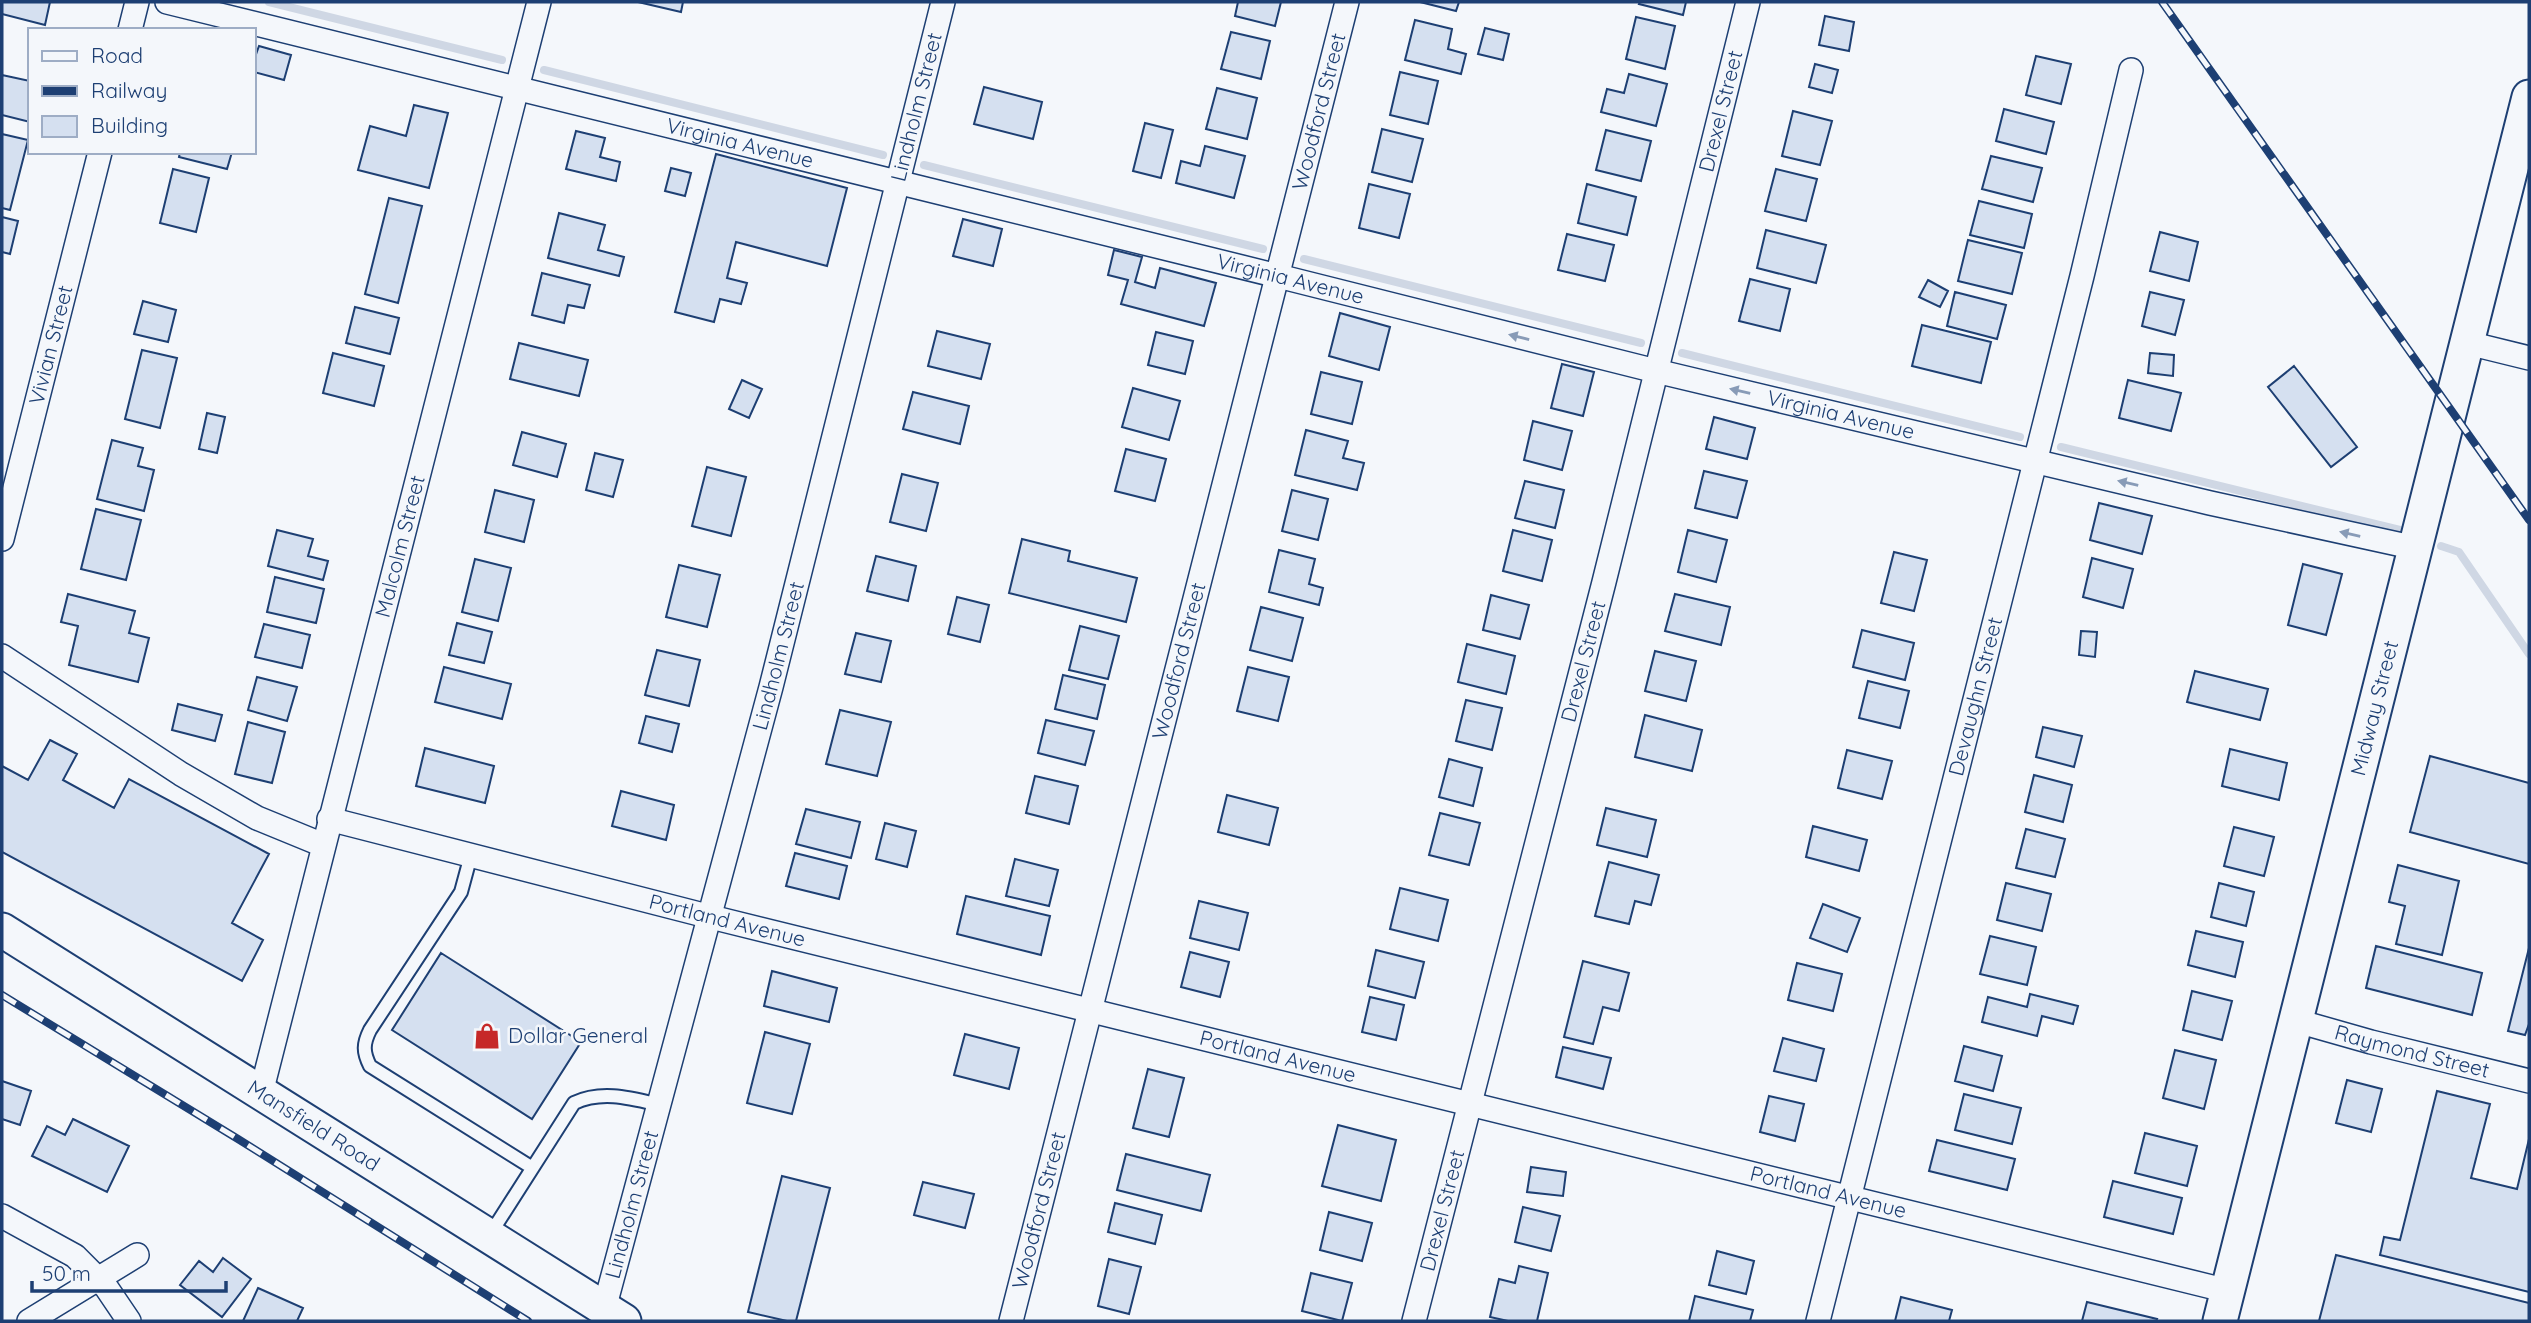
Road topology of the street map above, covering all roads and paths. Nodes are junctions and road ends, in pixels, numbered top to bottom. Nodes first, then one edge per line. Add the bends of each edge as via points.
1 (137, 2) edge
2 (166, 2) edge
3 (539, 2) edge
4 (943, 2) edge
5 (1347, 2) edge
6 (1748, 2) edge
7 (130, 28) edge
8 (2131, 71) dead end
9 (518, 88) junction
10 (2529, 97) edge
11 (99, 154) edge
12 (898, 183) junction
13 (1278, 276) junction
14 (2468, 343) junction
15 (2529, 358) edge
16 (1656, 371) junction
17 (2035, 461) junction
18 (2, 539) edge
19 (2416, 548) junction
20 (2, 656) edge
21 (329, 819) junction
22 (323, 845) junction
23 (471, 855) junction
24 (711, 917) junction
25 (2, 930) edge
26 (1090, 1010) junction
27 (2297, 1021) junction
28 (2529, 1081) edge
29 (261, 1093) junction
30 (1470, 1104) junction
31 (660, 1105) junction
32 (531, 1167) junction
33 (1849, 1198) junction
34 (2, 1216) edge
35 (489, 1236) junction
36 (137, 1255) dead end
37 (98, 1278) junction
38 (2224, 1306) edge
39 (614, 1315) edge
40 (29, 1321) edge
41 (129, 1321) edge
42 (1011, 1321) edge
43 (1414, 1321) edge
44 (1818, 1321) edge

1 - 7 street
2 - 9 street, Virginia Avenue
3 - 9 street, Malcolm Street
4 - 12 street, Lindholm Street
5 - 13 street, Woodford Street
6 - 16 street, Drexel Street
8 - 17 street, Devaughn Street
9 - 12 street, Virginia Avenue
9 - 21 street, Malcolm Street
10 - 14 street, Midway Street
11 - 18 street, Vivian Street
12 - 13 street, Virginia Avenue
12 - 24 street, Lindholm Street
16 -> 13 street, Virginia Avenue
13 - 26 street, Woodford Street
14 - 15 street
14 - 19 street, Midway Street
17 -> 16 street, Virginia Avenue
16 - 30 street, Drexel Street
19 -> 17 street, Virginia Avenue
17 - 33 street, Devaughn Street
19 - 27 street, Midway Street
20 - 22 street via 181,774 257,818
21 - 22 street, Malcolm Street
21 - 23 street, Portland Avenue
22 - 29 street, Malcolm Street
23 - 24 street, Portland Avenue
23 - 32 lane via 461,891 370,1030 364,1054 370,1066
24 - 26 street, Portland Avenue
24 - 31 street, Lindholm Street
25 - 29 street, Mansfield Road
26 - 30 street, Portland Avenue
26 - 42 street, Woodford Street
27 - 28 street, Raymond Street
27 - 38 street, Midway Street
29 - 35 street, Mansfield Road
30 - 33 street, Portland Avenue
30 - 43 street, Drexel Street
31 - 32 lane via 607,1095 574,1103
31 - 39 street, Lindholm Street
32 - 35 lane
33 - 38 street, Portland Avenue
33 - 44 street, Devaughn Street
34 - 37 street via 75,1256
35 - 39 street, Mansfield Road
36 - 37 street
37 - 40 street
37 - 41 street

